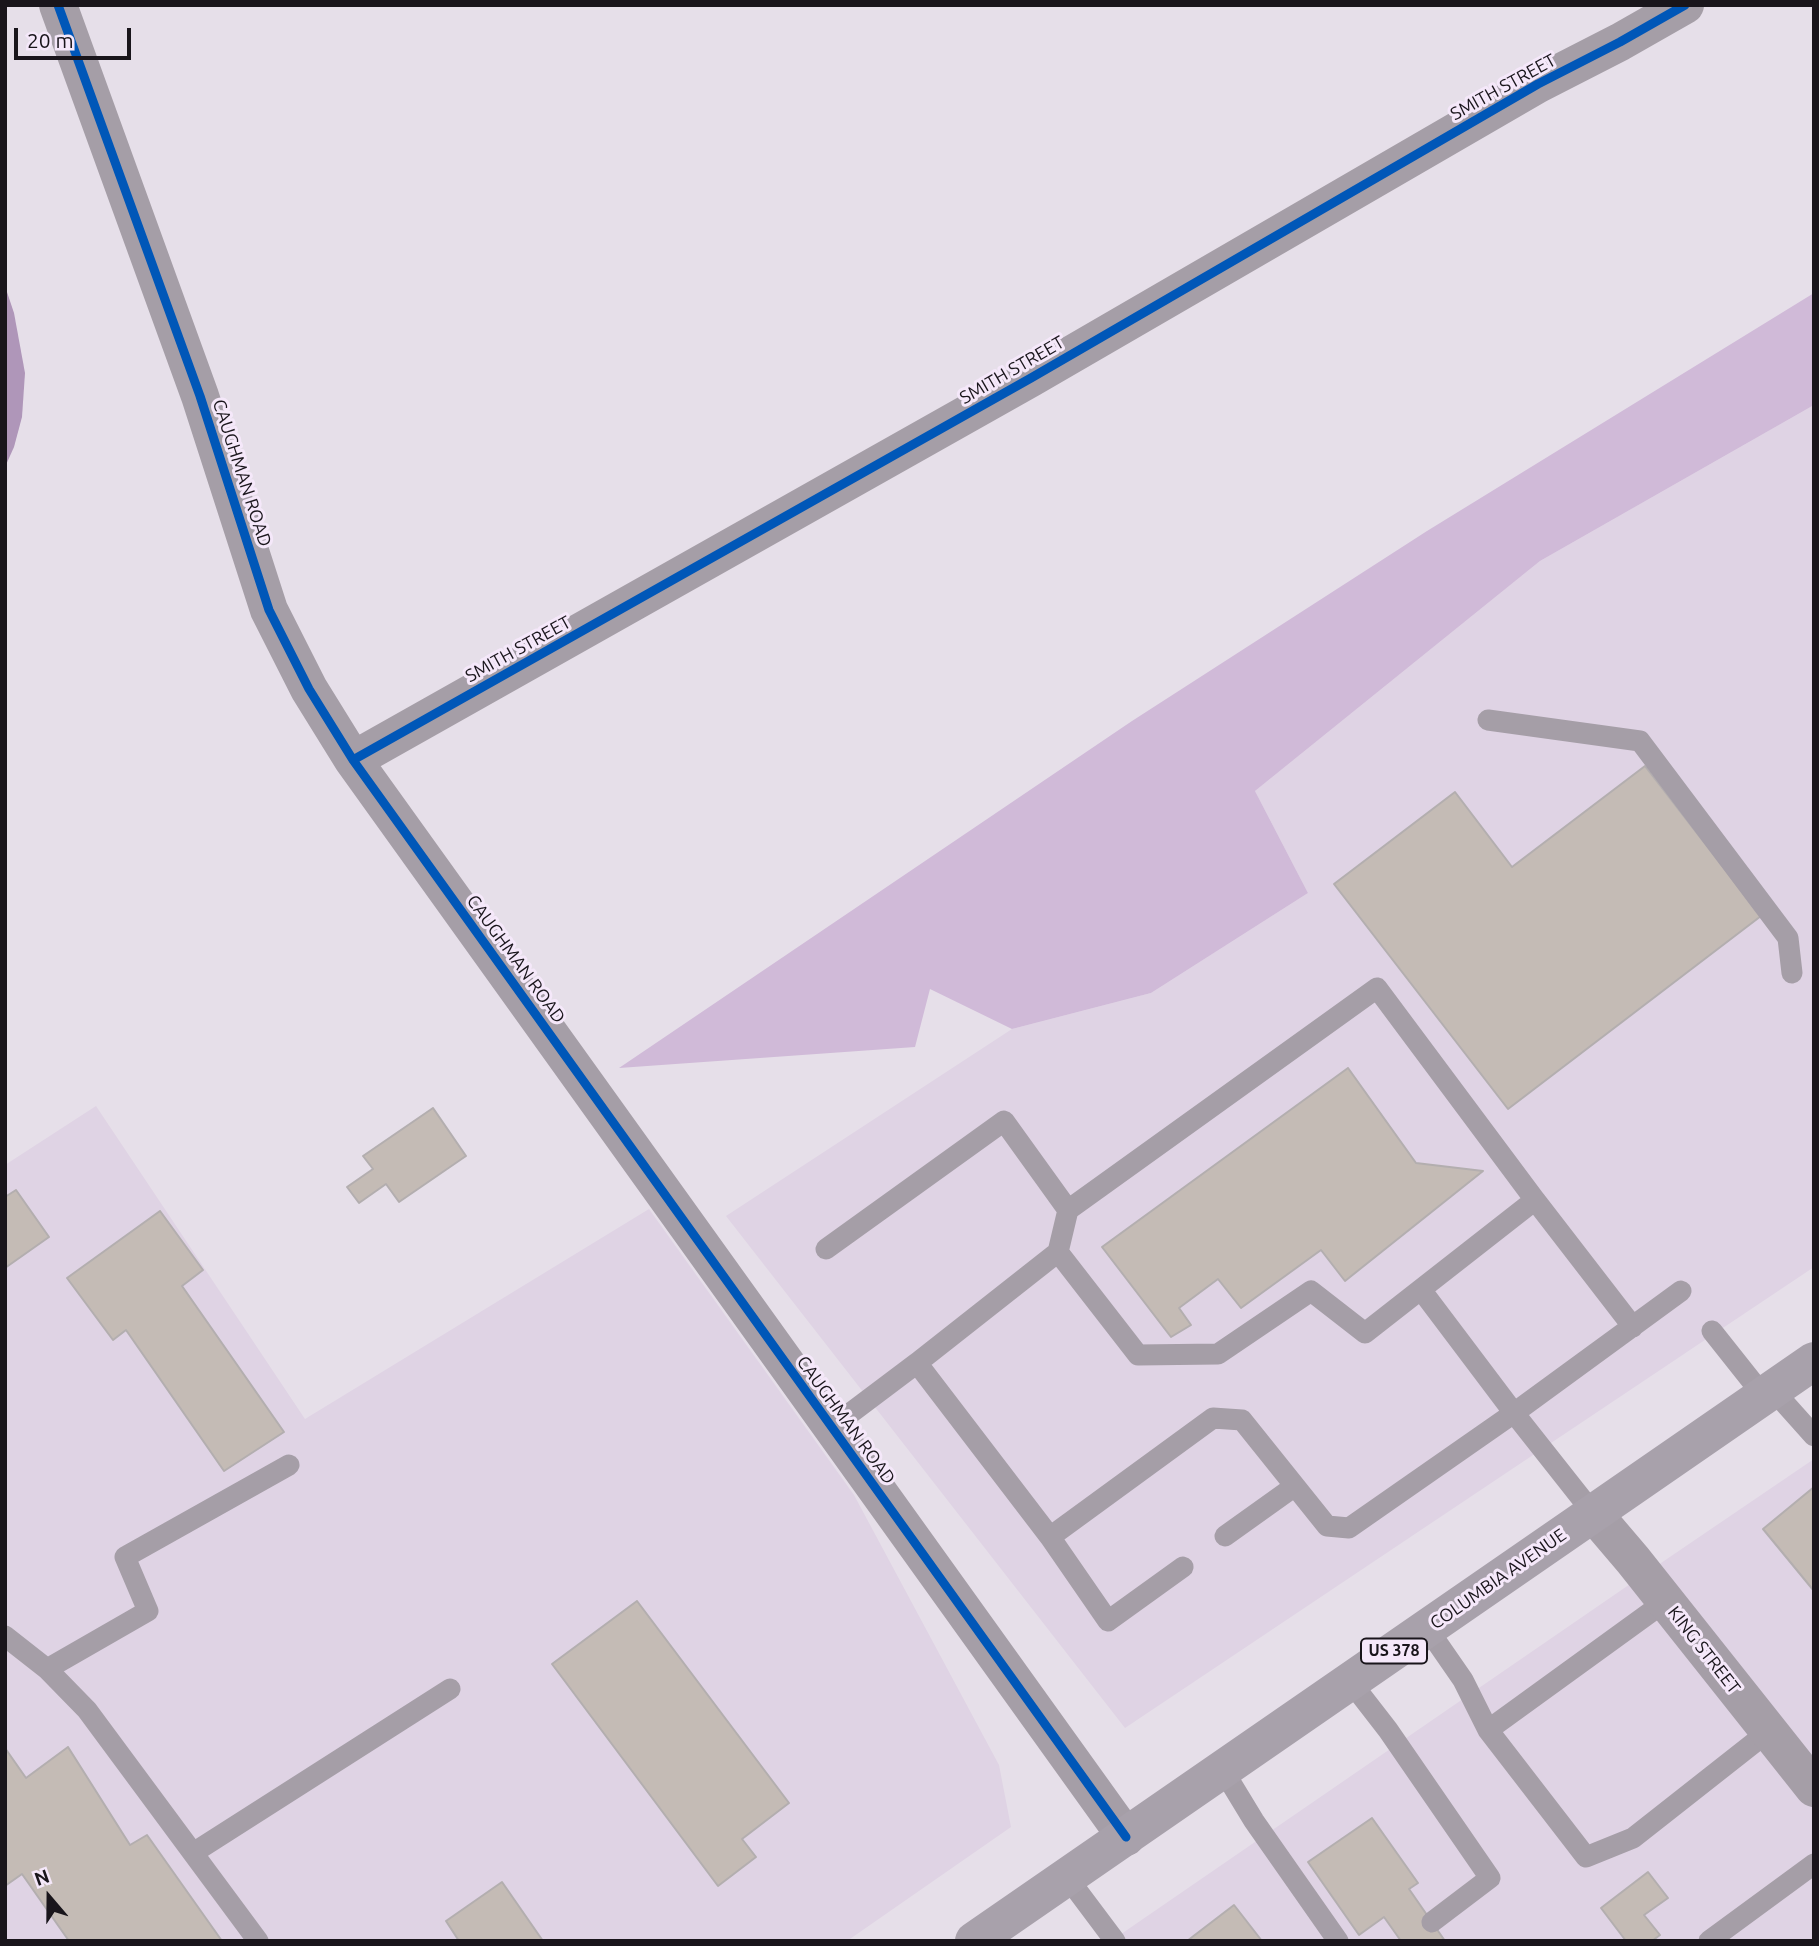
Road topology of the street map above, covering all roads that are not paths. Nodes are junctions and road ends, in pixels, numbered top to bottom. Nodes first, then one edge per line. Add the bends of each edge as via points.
1 (58, 5) edge
2 (1685, 5) edge
3 (1488, 720) dead end
4 (353, 760) junction
5 (1792, 973) dead end
6 (1535, 1200) junction
7 (1068, 1210) junction
8 (826, 1249) dead end
9 (1058, 1252) junction
10 (1422, 1291) junction
11 (1681, 1291) dead end
12 (1633, 1327) junction
13 (1712, 1331) dead end
14 (1814, 1361) edge
15 (917, 1363) junction
16 (1767, 1392) junction
17 (1514, 1413) junction
18 (832, 1427) junction
19 (1814, 1436) edge
20 (289, 1465) dead end
21 (1295, 1486) junction
22 (1592, 1513) junction
23 (1225, 1536) dead end
24 (1050, 1537) junction
25 (1182, 1567) dead end
26 (1665, 1601) junction
27 (1427, 1628) junction
28 (5, 1636) edge
29 (47, 1669) junction
30 (1350, 1681) junction
31 (450, 1689) dead end
32 (1488, 1730) junction
33 (1769, 1731) junction
34 (1223, 1770) junction
35 (1814, 1788) edge
36 (1126, 1837) junction
37 (192, 1853) junction
38 (1814, 1864) edge
39 (1067, 1877) junction
40 (1432, 1922) dead end
41 (995, 1935) edge
42 (258, 1941) edge
43 (1115, 1941) edge
44 (1338, 1941) edge
45 (1709, 1941) edge

1 - 4 street, CAUGHMAN ROAD via 200,396 269,610 309,689
2 - 4 street, SMITH STREET via 1538,84 1019,385
3 - 5 lane via 1640,741 1788,938
4 - 18 street, CAUGHMAN ROAD
6 - 7 lane via 1377,988
6 - 10 lane
6 - 12 lane
7 - 8 lane via 1004,1121
7 - 9 lane
9 - 10 lane via 1138,1355 1219,1354 1311,1291 1366,1334
9 - 15 lane
10 - 17 lane
11 - 12 lane
12 - 17 lane
13 - 16 lane
14 - 16 main road, COLUMBIA AVENUE / US 378
15 - 18 lane
15 - 24 lane
16 - 19 lane
16 - 22 main road, COLUMBIA AVENUE / US 378
17 - 21 lane via 1349,1528 1327,1526
17 - 22 lane
18 - 36 street, CAUGHMAN ROAD
20 - 29 lane via 125,1557 148,1611
21 - 23 lane
21 - 24 lane via 1242,1420 1213,1418
22 - 26 street, KING STREET
22 - 27 main road, COLUMBIA AVENUE / US 378
24 - 25 lane via 1108,1621
26 - 32 lane
26 - 33 street, KING STREET
27 - 30 main road, COLUMBIA AVENUE / US 378
27 - 32 lane via 1463,1680
28 - 29 lane
29 - 37 lane via 87,1710
30 - 34 main road, COLUMBIA AVENUE / US 378
30 - 40 lane via 1490,1878
31 - 37 lane
32 - 33 lane via 1586,1857 1633,1838
33 - 35 street, KING STREET
34 - 36 main road, COLUMBIA AVENUE / US 378
34 - 44 lane
36 - 39 main road, COLUMBIA AVENUE / US 378
37 - 42 lane
38 - 45 lane
39 - 41 main road, COLUMBIA AVENUE / US 378
39 - 43 lane

